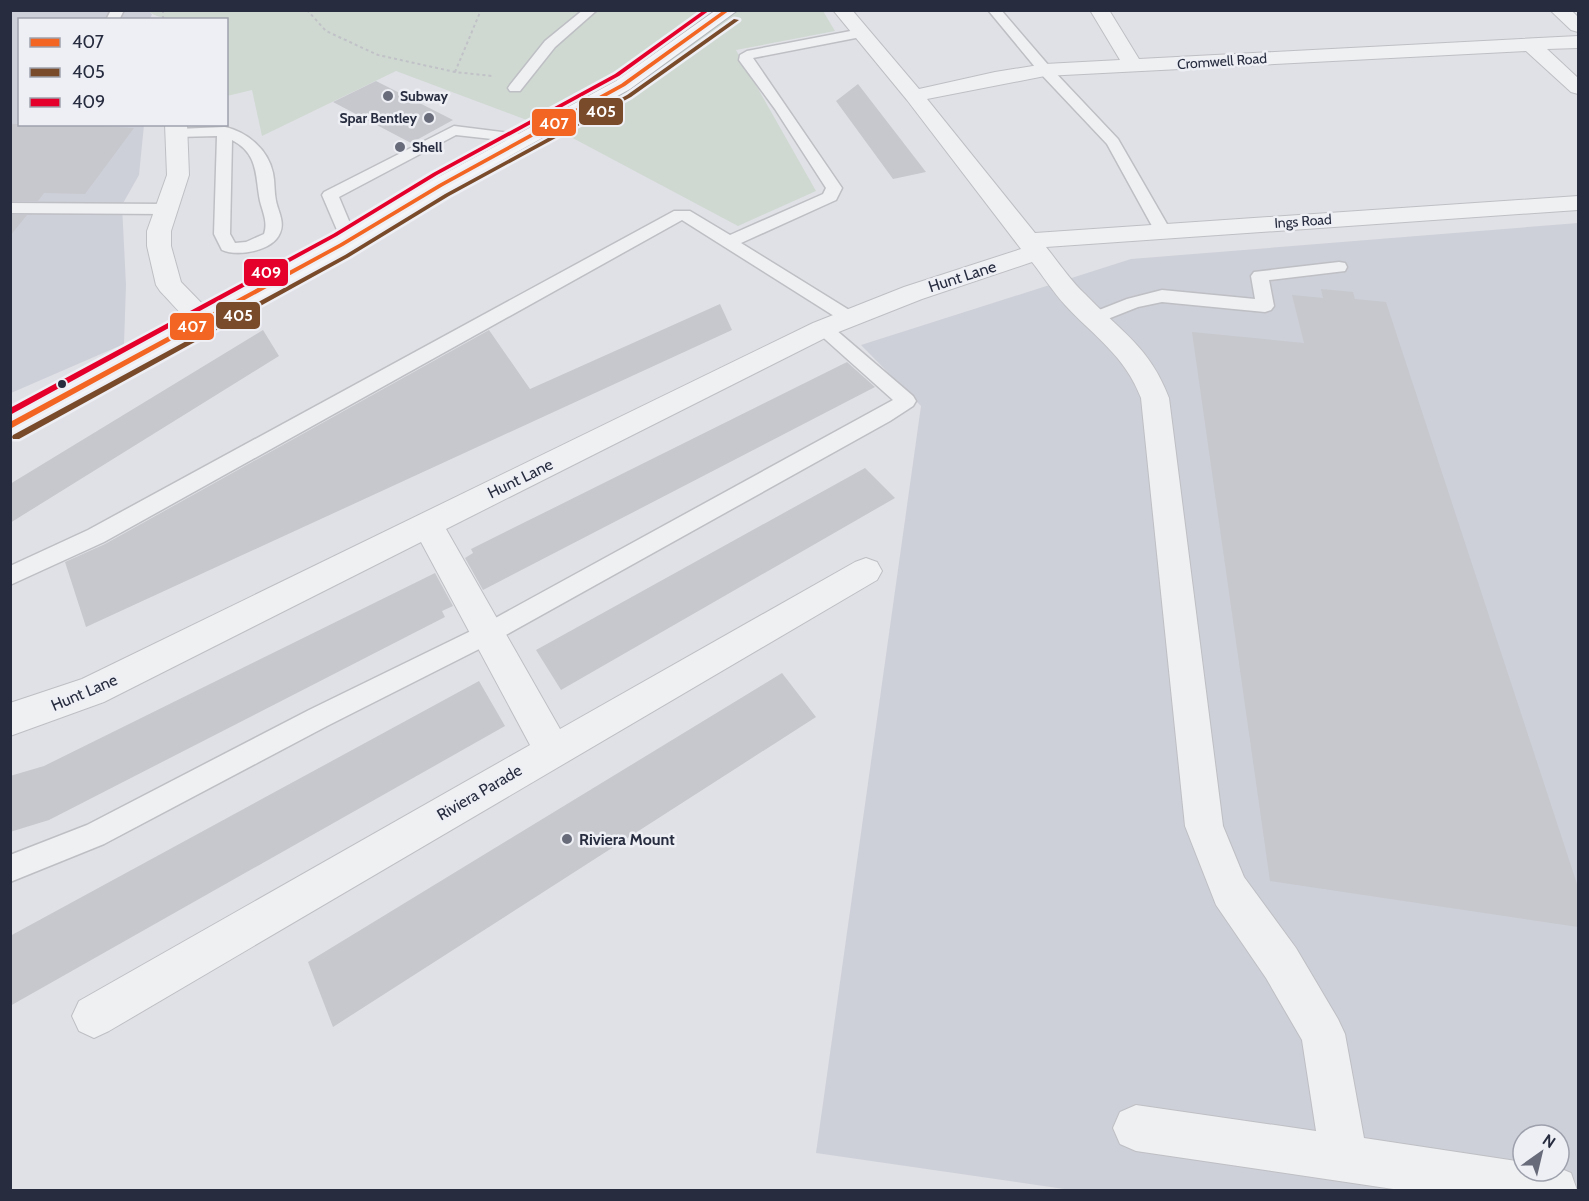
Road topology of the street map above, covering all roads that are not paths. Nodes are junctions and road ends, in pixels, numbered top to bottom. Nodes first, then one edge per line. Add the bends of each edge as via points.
1 (591, 10) edge
2 (729, 10) edge
3 (842, 10) edge
4 (994, 10) edge
5 (1099, 10) edge
6 (1559, 10) edge
7 (1578, 26) edge
8 (861, 33) junction
9 (1578, 42) edge
10 (1531, 45) junction
11 (1134, 67) junction
12 (1045, 70) junction
13 (518, 83) road end
14 (1578, 88) edge
15 (914, 96) junction
16 (177, 129) edge
17 (225, 131) junction
18 (527, 139) junction
19 (1578, 203) edge
20 (10, 207) edge
21 (165, 209) junction
22 (1163, 231) junction
23 (349, 240) junction
24 (729, 242) junction
25 (1033, 247) junction
26 (1339, 267) dead end
27 (1095, 318) junction
28 (205, 320) junction
29 (835, 323) junction
30 (10, 426) edge
31 (427, 524) junction
32 (866, 571) dead end
33 (10, 576) edge
34 (487, 633) junction
35 (10, 720) edge
36 (552, 750) junction
37 (10, 869) edge
38 (94, 1016) dead end
39 (1136, 1128) dead end
40 (1344, 1159) junction
41 (1554, 1191) edge

1 - 13 lane via 550,44
2 - 18 highway via 623,85
3 - 8 street
4 - 12 lane
5 - 11 street
6 - 7 street
8 - 15 street
8 - 24 lane via 747,55 746,60 781,107 834,193
9 - 10 street, Cromwell Road
10 - 11 street, Cromwell Road
10 - 14 street
11 - 12 street, Cromwell Road
12 - 15 street, Cromwell Road
12 - 22 lane via 1113,142
15 - 25 street
16 - 17 lane
16 - 21 street via 178,176
17 - 17 lane via 252,147 264,168 274,226 270,237 242,248 228,246 222,234
18 - 23 highway
18 - 23 lane via 454,130 330,195
19 - 22 street, Ings Road
20 - 21 lane
21 - 28 street via 159,246 166,278
22 - 25 street, Ings Road
23 - 28 highway
24 - 29 lane
24 - 33 lane via 680,214 96,536
25 - 27 street via 1074,300
25 - 29 street, Hunt Lane
26 - 27 lane via 1260,276 1265,306 1162,296
27 - 40 street via 1131,352 1155,398 1204,826 1230,891 1281,963 1323,1034
28 - 30 highway
29 - 31 street, Hunt Lane
29 - 34 lane via 906,401
31 - 34 street
31 - 35 street, Hunt Lane via 92,691
32 - 36 street, Riviera Parade
34 - 36 street
34 - 37 lane via 95,835
36 - 38 street, Riviera Parade
39 - 40 street
40 - 41 street

